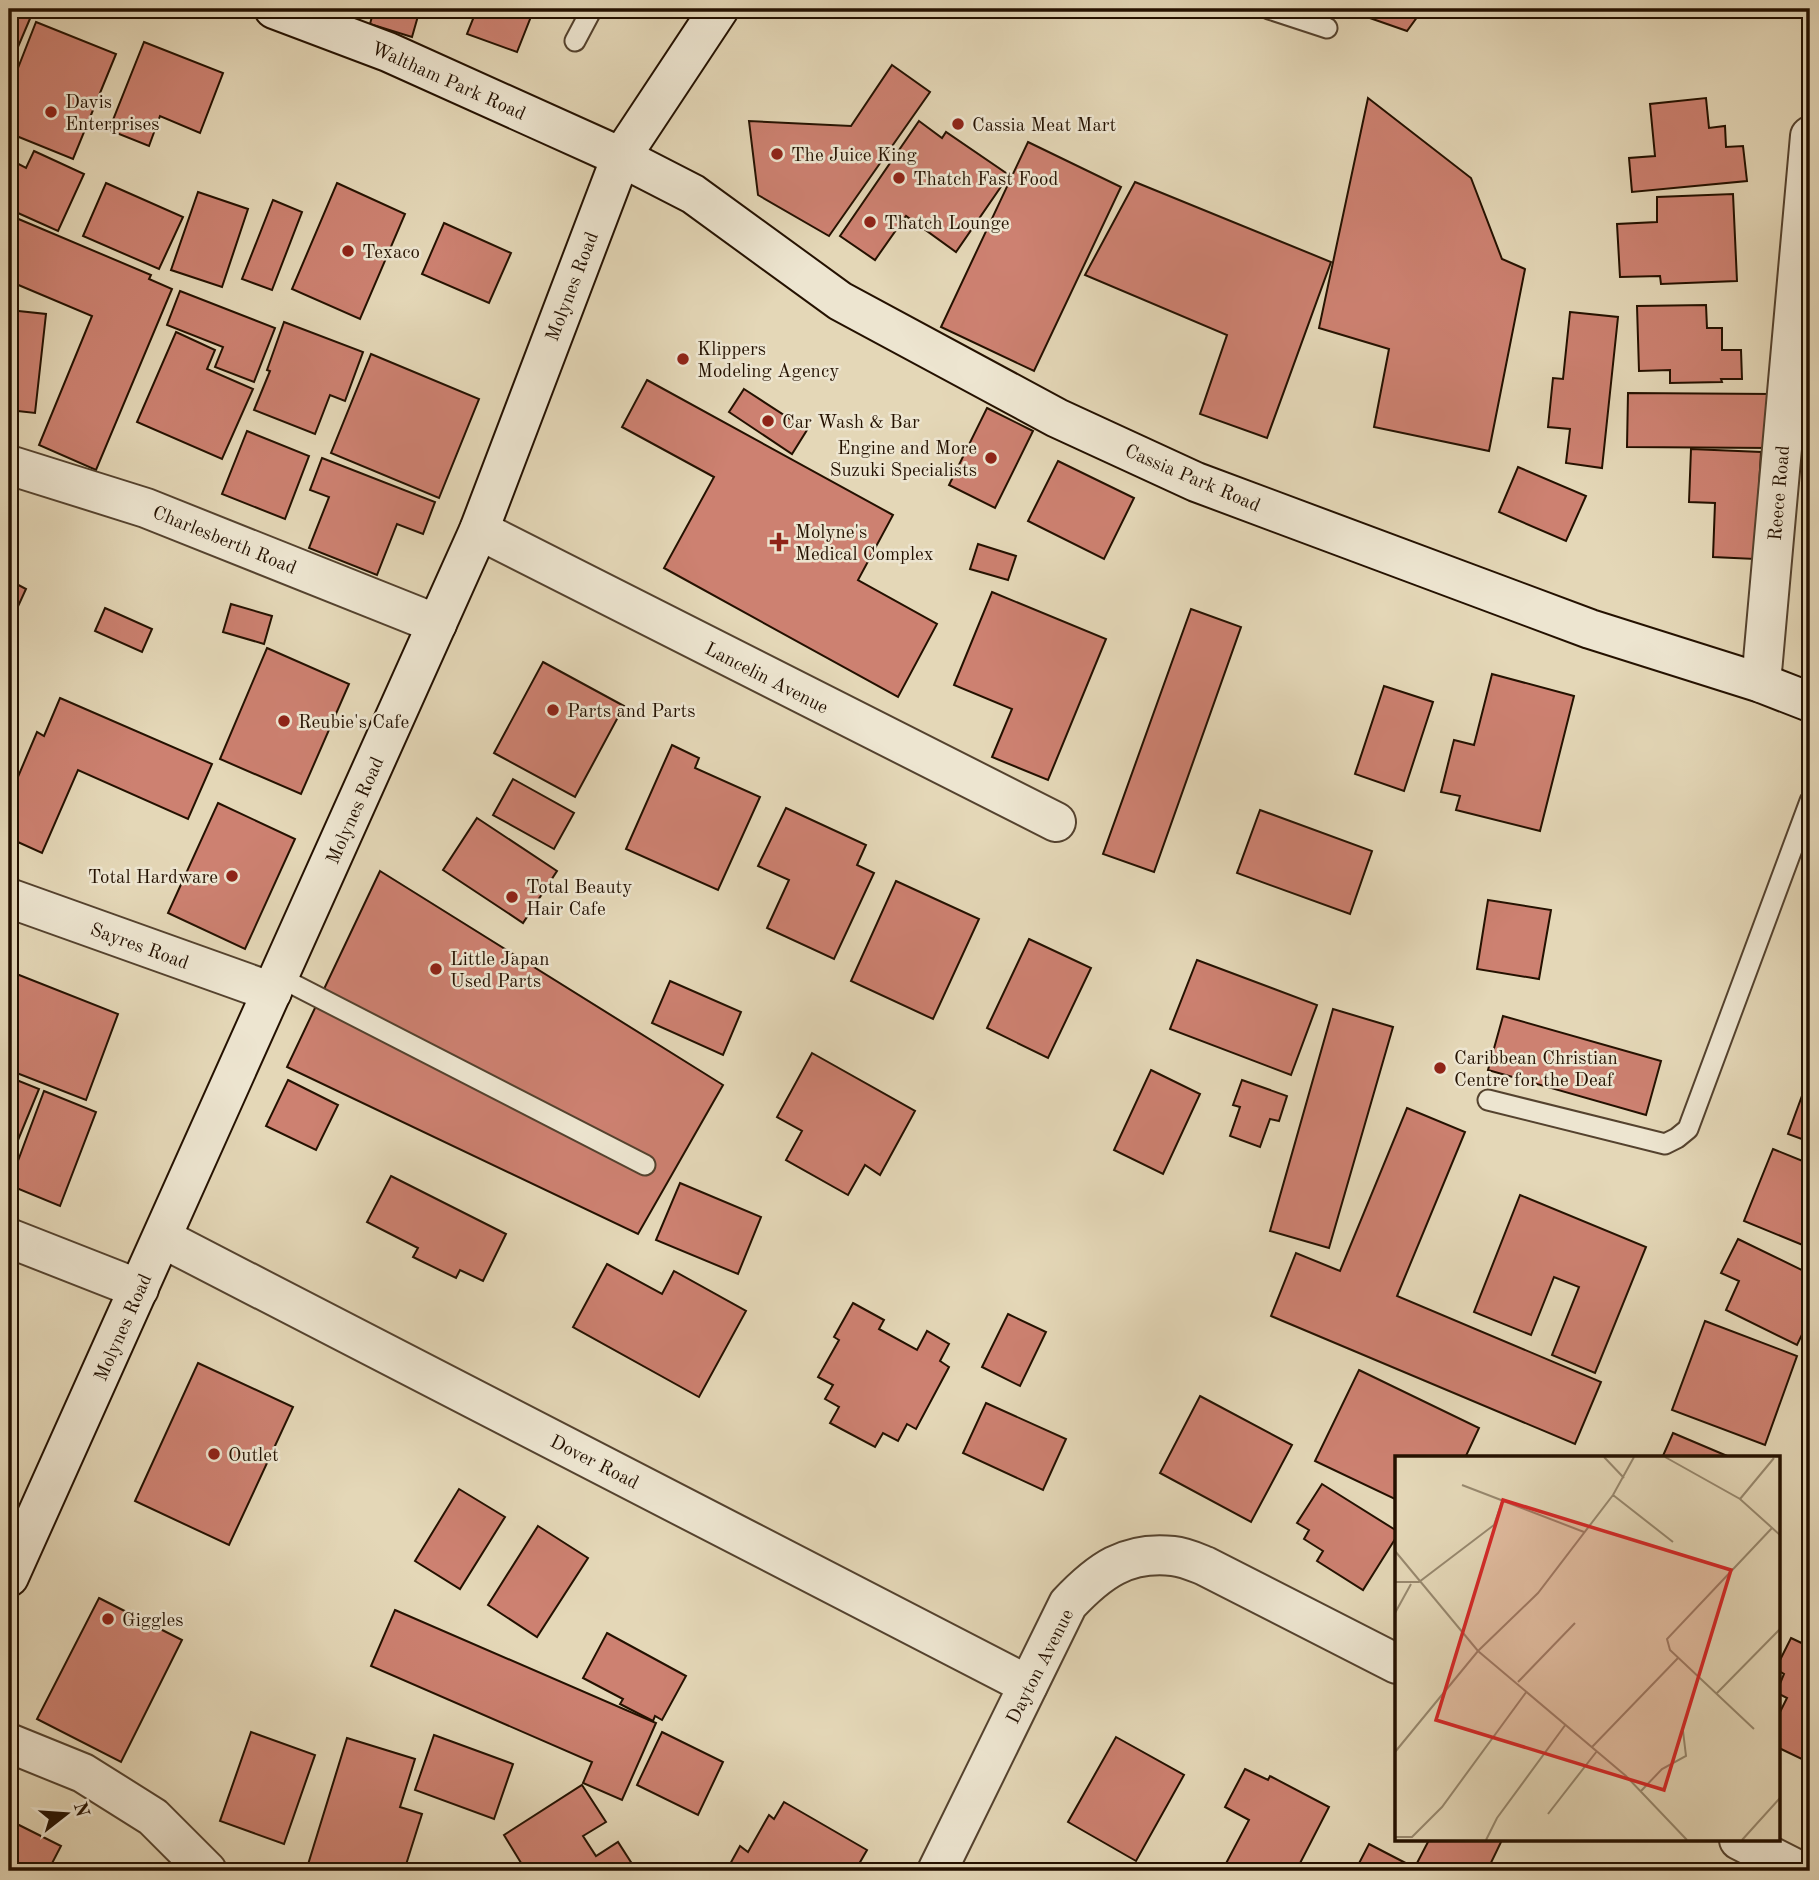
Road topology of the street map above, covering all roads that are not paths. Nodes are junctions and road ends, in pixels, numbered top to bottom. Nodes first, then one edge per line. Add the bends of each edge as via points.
1 (274, 9) edge
2 (592, 9) edge
3 (719, 9) edge
4 (1269, 9) edge
5 (1327, 28) dead end
6 (575, 41) dead end
7 (1810, 136) edge
8 (621, 156) junction
9 (9, 465) edge
10 (479, 530) junction
11 (437, 624) junction
12 (1761, 683) junction
13 (1810, 702) edge
14 (1810, 801) edge
15 (1056, 822) dead end
16 (9, 898) edge
17 (275, 984) junction
18 (1488, 1100) dead end
19 (645, 1165) dead end
20 (162, 1237) junction
21 (9, 1238) edge
22 (139, 1289) junction
23 (9, 1577) edge
24 (1395, 1663) edge
25 (1028, 1685) junction
26 (9, 1743) edge
27 (1743, 1842) edge
28 (207, 1871) edge
29 (937, 1871) edge
30 (1800, 1871) edge

1 - 8 street, Waltham Park Road via 388,52
2 - 6 lane
3 - 8 street, Molynes Road
4 - 5 lane
7 - 12 street, Reece Road
8 - 10 street, Molynes Road
8 - 12 street, Cassia Park Road via 693,194 840,301 1056,418 1196,482 1590,629
9 - 11 street, Charlesberth Road via 146,508
10 - 11 street, Molynes Road
10 - 15 street, Lancelin Avenue
11 - 17 street, Molynes Road
12 - 13 street, Cassia Park Road
14 - 18 lane via 1688,1129 1665,1144
16 - 17 street, Sayres Road
17 - 19 lane
17 - 20 street, Molynes Road
20 - 22 street, Molynes Road
20 - 25 street, Dover Road
21 - 22 street
22 - 23 street, Molynes Road
24 - 25 street, Dayton Avenue via 1205,1566 1175,1556 1144,1556 1115,1564 1068,1604
25 - 29 street, Dayton Avenue
26 - 28 street via 83,1773 153,1817
27 - 30 street

